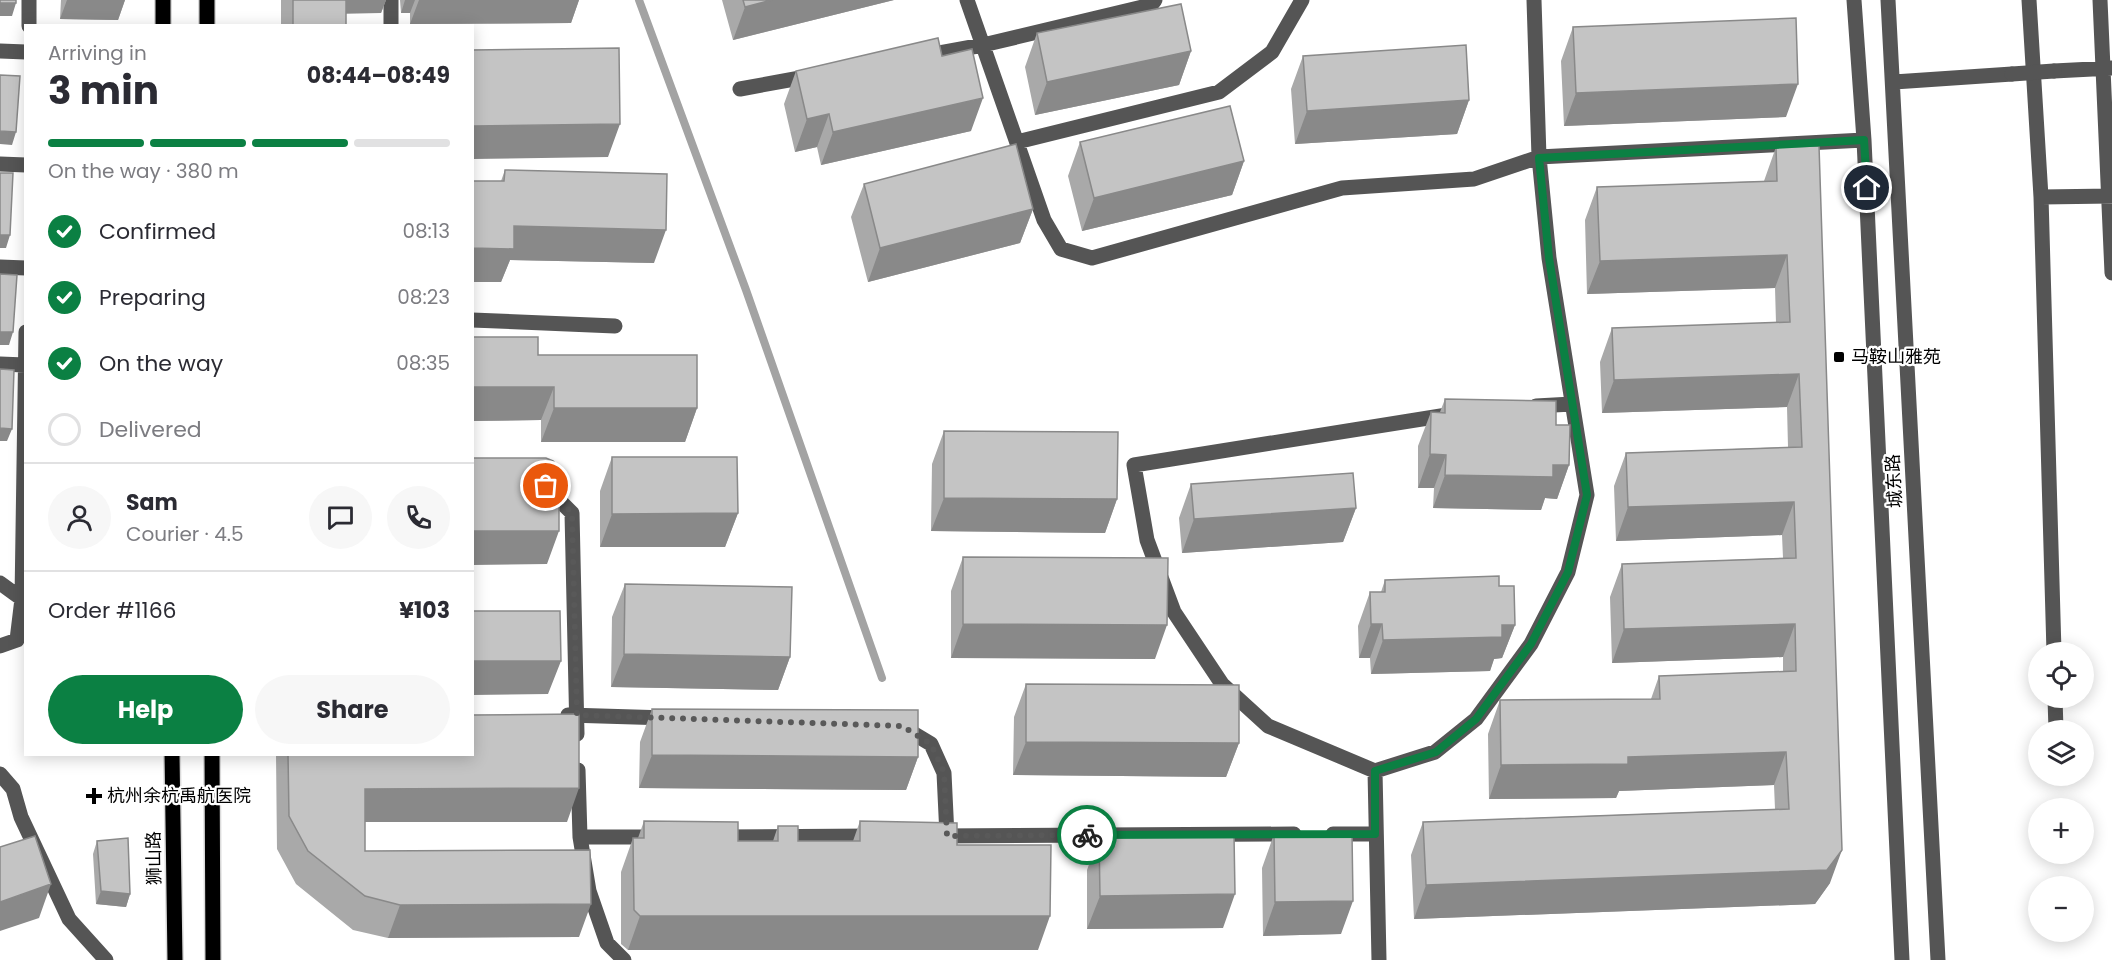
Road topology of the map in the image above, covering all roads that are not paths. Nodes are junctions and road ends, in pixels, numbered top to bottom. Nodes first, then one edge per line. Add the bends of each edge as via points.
1 (29, 0) edge
2 (163, 0) edge
3 (207, 0) edge
4 (391, 0) edge
5 (967, 0) edge
6 (1155, 0) edge
7 (1302, 0) edge
8 (1534, 0) edge
9 (1854, 0) edge
10 (1888, 0) edge
11 (2029, 0) edge
12 (2100, 0) edge
13 (29, 24) edge
14 (163, 24) edge
15 (207, 24) edge
16 (391, 24) edge
17 (983, 45) junction
18 (0, 51) edge
19 (24, 52) edge
20 (914, 58) edge
21 (2108, 68) edge
22 (821, 74) edge
23 (1894, 81) junction
24 (740, 89) dead end
25 (1864, 140) junction
26 (1017, 142) junction
27 (1539, 158) junction
28 (0, 164) edge
29 (24, 165) edge
30 (2110, 196) edge
31 (2041, 197) junction
32 (0, 267) edge
33 (24, 268) edge
34 (2112, 273) edge
35 (474, 320) edge
36 (615, 326) dead end
37 (0, 364) edge
38 (24, 365) edge
39 (1572, 404) junction
40 (1526, 407) edge
41 (1467, 411) edge
42 (24, 443) edge
43 (536, 483) edge
44 (0, 583) edge
45 (22, 599) junction
46 (2054, 642) edge
47 (0, 646) edge
48 (554, 715) edge
49 (577, 715) junction
50 (681, 718) edge
51 (890, 725) edge
52 (172, 756) edge
53 (212, 756) edge
54 (1375, 771) junction
55 (0, 774) edge
56 (1375, 834) junction
57 (888, 836) edge
58 (923, 836) edge
59 (947, 836) junction
60 (580, 837) junction
61 (675, 837) edge
62 (698, 837) edge
63 (106, 960) edge
64 (175, 960) edge
65 (213, 960) edge
66 (624, 960) edge
67 (1379, 960) edge
68 (1902, 960) edge
69 (1938, 960) edge

1 - 13 street
2 - 14 main road
3 - 15 main road
4 - 16 street
5 - 17 street
6 - 17 street via 1151,5
7 - 26 street via 1272,52 1219,92
8 - 27 street
9 - 25 street, 城东路
10 - 23 street, 城东路
11 - 31 street
12 - 21 street
17 - 20 street
17 - 26 street
18 - 19 street
21 - 23 street, bridge
21 - 30 street
22 - 24 street
23 - 69 street, 城东路
25 - 27 street
25 - 68 street, 城东路
26 - 27 street via 1044,220 1061,249 1092,258 1342,188 1474,179
27 - 39 street via 1549,258
28 - 29 street
30 - 31 street
30 - 34 street
31 - 46 street
32 - 33 street
35 - 36 street
37 - 38 street
39 - 40 street
39 - 54 street via 1587,495 1568,572 1531,644 1476,719 1436,752
41 - 54 street via 1134,465 1147,540 1174,612 1222,684 1268,726
42 - 45 street
43 - 49 street via 546,486 572,513
44 - 45 street
45 - 47 street via 17,640
48 - 49 street
49 - 50 street
49 - 60 street
51 - 59 street via 902,726 931,744 944,772
52 - 64 main road, 狮山路
53 - 65 main road
54 - 56 street
55 - 63 street via 13,789 21,817 69,919
56 - 59 street
56 - 67 street
57 - 62 street
58 - 59 street
60 - 61 street
60 - 66 street via 589,891 607,943

